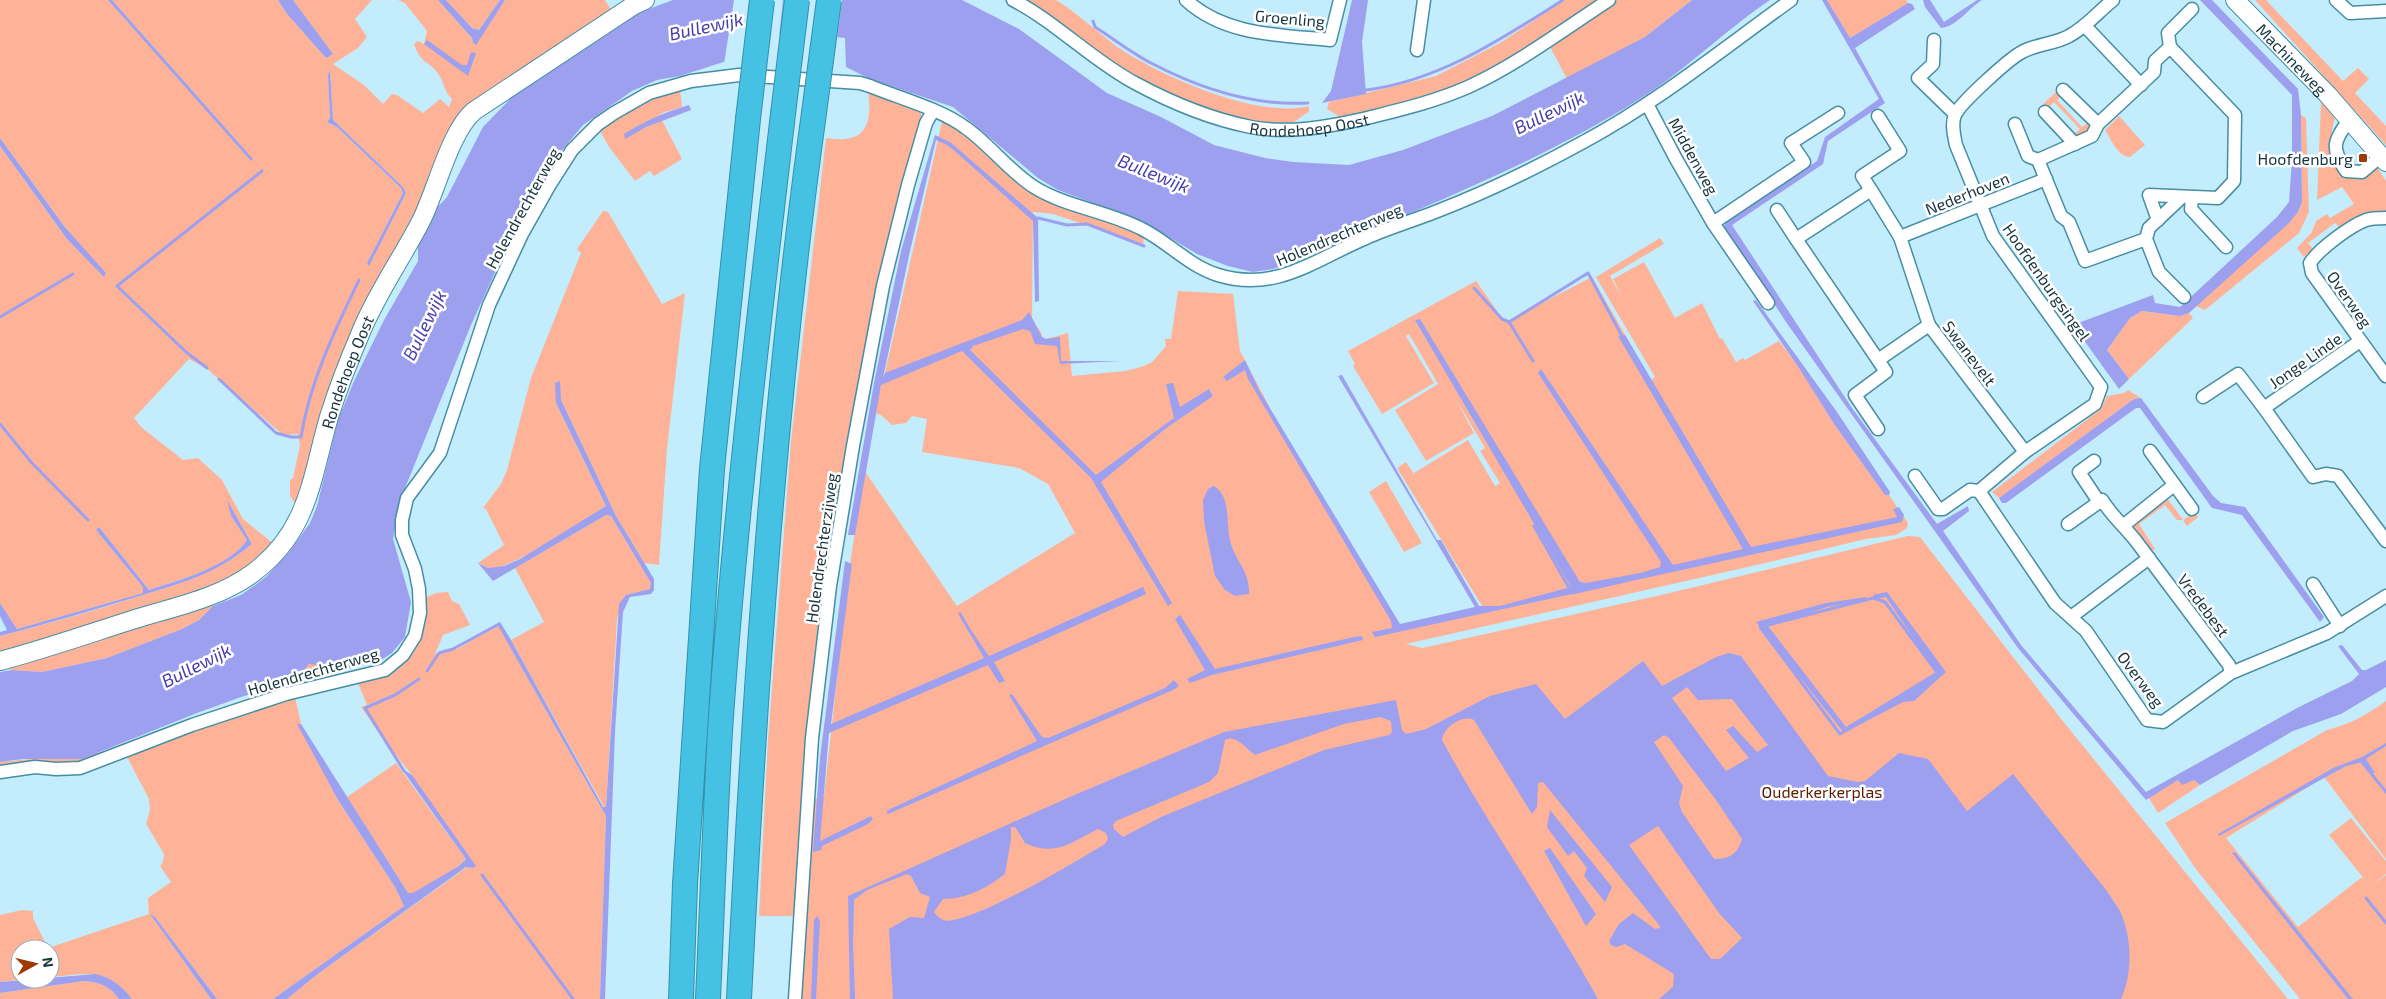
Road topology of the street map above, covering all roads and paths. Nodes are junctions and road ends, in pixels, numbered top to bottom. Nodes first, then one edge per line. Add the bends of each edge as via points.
1 (646, 0) edge
2 (762, 0) edge
3 (797, 0) edge
4 (829, 0) edge
5 (1013, 0) edge
6 (1186, 0) edge
7 (1340, 0) edge
8 (1424, 0) edge
9 (1609, 0) edge
10 (1791, 0) edge
11 (2235, 0) edge
12 (2336, 0) edge
13 (2105, 2) edge
14 (2192, 9) dead end
15 (2386, 11) edge
16 (2085, 26) junction
17 (1934, 40) dead end
18 (2170, 47) junction
19 (1417, 50) dead end
20 (2141, 85) junction
21 (2063, 90) dead end
22 (1648, 104) junction
23 (933, 111) junction
24 (2045, 112) dead end
25 (1838, 113) dead end
26 (1955, 114) junction
27 (1878, 116) dead end
28 (2349, 120) junction
29 (2014, 124) dead end
30 (2098, 124) junction
31 (2075, 144) junction
32 (2383, 159) edge
33 (2038, 160) junction
34 (2046, 179) junction
35 (1871, 190) junction
36 (2187, 197) junction
37 (1980, 205) junction
38 (1777, 210) dead end
39 (2386, 218) edge
40 (2158, 220) junction
41 (1713, 223) junction
42 (1900, 237) junction
43 (1796, 239) junction
44 (2146, 239) junction
45 (2226, 247) dead end
46 (2184, 297) dead end
47 (1768, 303) dead end
48 (1929, 325) junction
49 (2360, 341) junction
50 (1878, 360) junction
51 (2386, 376) edge
52 (2204, 397) dead end
53 (2264, 408) junction
54 (1878, 429) dead end
55 (2150, 451) dead end
56 (2025, 452) junction
57 (2094, 460) dead end
58 (1915, 476) dead end
59 (2174, 485) junction
60 (1979, 491) junction
61 (2099, 502) junction
62 (2192, 510) dead end
63 (2068, 524) dead end
64 (2124, 525) junction
65 (2386, 541) edge
66 (2149, 558) junction
67 (2313, 584) dead end
68 (2386, 596) edge
69 (2071, 617) junction
70 (2340, 626) junction
71 (0, 660) edge
72 (2231, 673) junction
73 (0, 772) edge
74 (681, 999) edge
75 (708, 999) edge
76 (739, 999) edge
77 (796, 999) edge

1 - 71 street, Rondehoep Oost via 474,111 462,125 422,219 362,329 335,399 308,499 299,520 269,559 225,590 71,641
2 - 74 highway, bridge via 712,469 685,884
3 - 75 highway, bridge via 738,515 720,732
4 - 76 highway, bridge via 796,240 770,504
5 - 9 street, Rondehoep Oost via 1149,90 1196,111 1251,127 1287,129 1319,128 1411,108 1468,87 1511,64
6 - 7 street, Groenling via 1200,13 1226,25 1261,33 1330,40
8 - 19 street
10 - 22 street, Holendrechterweg
11 - 28 street, Machineweg
12 - 15 street via 2350,13
13 - 16 street
14 - 18 street via 2168,33
16 - 20 street
16 - 26 street via 2067,38 2023,50
17 - 26 street via 1932,64 1918,78
18 - 20 street via 2156,61 2154,72
18 - 36 street via 2235,115 2234,181 2218,198
20 - 30 street
21 - 30 street
22 - 23 street, Holendrechterweg via 1517,176 1366,237 1298,271 1266,280 1218,275 1140,228 1070,203 1034,186 966,128
22 - 41 street, Middenweg
23 - 73 street, Holendrechterweg via 860,83 739,75 711,77 665,87 598,124 572,150 522,234 482,322 440,453 408,498 402,534 415,569 420,613 415,636 403,655 385,670 286,694 192,725 80,768 34,767
23 - 77 street, Holendrechterzijweg via 926,123 908,184 883,286 830,586 812,738
24 - 31 street
25 - 41 street, Middenweg via 1792,143 1804,162
26 - 37 street, Hoofdenburgsingel via 1956,145
27 - 35 street via 1900,150 1862,176
28 - 32 street, Machineweg
28 - 32 street, Machineweg via 2336,137 2336,154 2346,171 2362,172
29 - 33 street via 2028,156
30 - 31 street via 2092,136
31 - 33 street
33 - 34 street
34 - 37 street, Nederhoven
34 - 44 street via 2085,261
35 - 42 street
35 - 43 street
36 - 40 street
36 - 40 street via 2149,195
36 - 45 street via 2191,209
37 - 42 street, Nederhoven
37 - 56 street, Hoofdenburgsingel via 1993,236 2101,387 2095,404
38 - 43 street
39 - 49 street, Overweg via 2359,223 2316,254 2310,263 2312,273
40 - 44 street via 2149,228
41 - 47 street, Middenweg
42 - 48 street
43 - 50 street
44 - 46 street via 2159,272
48 - 50 street, Swanevelt
48 - 56 street, Swanevelt
49 - 51 street, Overweg
49 - 53 street, Jonge Linde
50 - 54 street via 1886,372 1855,395
52 - 53 street, Jonge Linde via 2238,374
53 - 65 street via 2313,477 2338,476
55 - 59 street
56 - 60 street, Hoofdenburgsingel
57 - 61 street, Vredebest via 2079,472
58 - 60 street, Hoofdenburgsingel via 1938,509 1943,509 1970,490
59 - 62 street
59 - 64 street
60 - 69 street, Overweg via 2055,603
61 - 63 street
61 - 64 street, Vredebest via 2102,500 2116,520
64 - 66 street, Vredebest
66 - 69 street
66 - 72 street, Vredebest via 2229,665
67 - 70 street
68 - 70 street, Overweg
69 - 72 street, Overweg via 2086,631 2147,720 2163,722
70 - 72 street, Overweg

